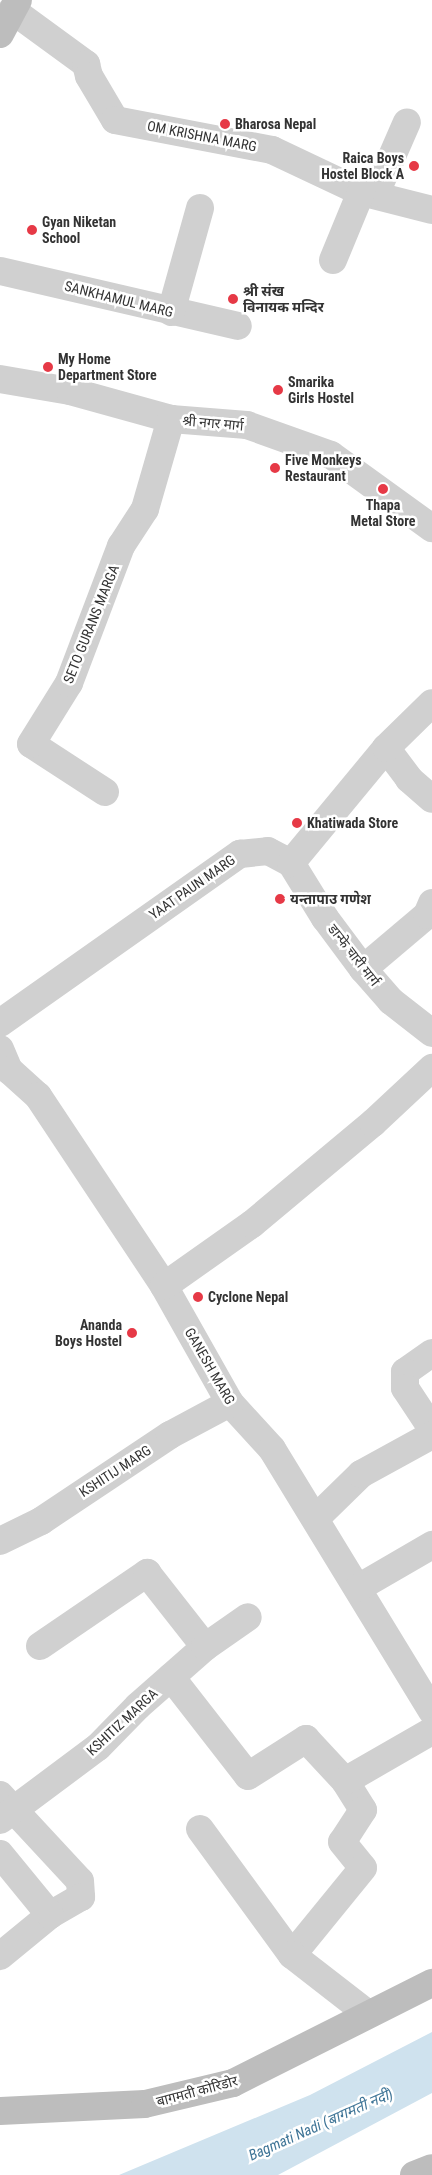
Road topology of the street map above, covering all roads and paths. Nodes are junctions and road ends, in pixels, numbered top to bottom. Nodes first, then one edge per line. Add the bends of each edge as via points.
1 (15, 5) edge
2 (0, 34) edge
3 (407, 122) dead end
4 (368, 192) junction
5 (200, 208) dead end
6 (432, 210) edge
7 (333, 260) dead end
8 (0, 271) edge
9 (171, 312) junction
10 (238, 326) dead end
11 (0, 379) edge
12 (171, 419) junction
13 (432, 528) edge
14 (432, 703) edge
15 (386, 748) junction
16 (105, 792) dead end
17 (432, 800) edge
18 (291, 863) junction
19 (432, 903) edge
20 (363, 969) junction
21 (0, 1023) edge
22 (432, 1033) edge
23 (0, 1050) edge
24 (432, 1068) edge
25 (164, 1286) junction
26 (432, 1353) edge
27 (230, 1403) junction
28 (432, 1429) edge
29 (432, 1434) edge
30 (316, 1518) junction
31 (0, 1542) edge
32 (432, 1545) edge
33 (358, 1588) junction
34 (248, 1617) dead end
35 (40, 1646) dead end
36 (205, 1647) junction
37 (171, 1677) junction
38 (423, 1677) edge
39 (432, 1711) edge
40 (432, 1731) edge
41 (345, 1781) junction
42 (4, 1809) edge
43 (200, 1829) dead end
44 (0, 1854) edge
45 (50, 1915) junction
46 (292, 1955) junction
47 (0, 1956) edge
48 (432, 1983) edge
49 (368, 2014) junction
50 (0, 2111) edge
51 (432, 2168) edge
52 (414, 2175) edge

1 - 2 main road
1 - 4 street, OM KRISHNA MARG via 86,64 89,76 115,120 272,150
3 - 4 street
4 - 6 street, OM KRISHNA MARG
4 - 7 street
5 - 9 street
8 - 9 street, SANKHAMUL MARG
9 - 10 street, SANKHAMUL MARG
11 - 12 street, श्री नगर मार्ग via 70,391
12 - 13 street, श्री नगर मार्ग via 247,425 331,455
12 - 16 street, SETO GURANS MARGA via 146,509 121,546 69,683 31,744
14 - 15 street
15 - 17 street via 408,780
15 - 18 street
18 - 20 street, डान्फे चारी मार्ग via 325,918
18 - 21 street, YAAT PAUN MARG via 268,851 240,854
19 - 20 street via 427,915
20 - 22 street, डान्फे चारी मार्ग via 391,1001
23 - 25 street, GANESH MARG via 9,1070 38,1096
24 - 25 street via 373,1123 252,1224
25 - 27 street, GANESH MARG
26 - 28 street via 405,1372 405,1388
27 - 30 street, GANESH MARG via 272,1449
27 - 31 street, KSHITIJ MARG via 170,1435 41,1521
29 - 30 street via 361,1474
30 - 33 street, GANESH MARG
32 - 33 street
33 - 38 street, GANESH MARG
34 - 36 street, KSHITIZ MARGA
35 - 36 street via 147,1573
36 - 37 street, KSHITIZ MARGA
37 - 41 street via 248,1776 306,1739
37 - 42 street, KSHITIZ MARGA via 98,1747
38 - 39 street, GANESH MARG
40 - 41 street
41 - 46 street via 363,1810 342,1842 363,1868
42 - 45 street, KSHITIZ MARGA via 80,1881 81,1896
43 - 46 street
44 - 45 street
45 - 47 street
46 - 49 street
48 - 49 main road, बागमती कोरिडोर
49 - 50 main road, बागमती कोरिडोर via 232,2084 200,2093 145,2104
51 - 52 main road

